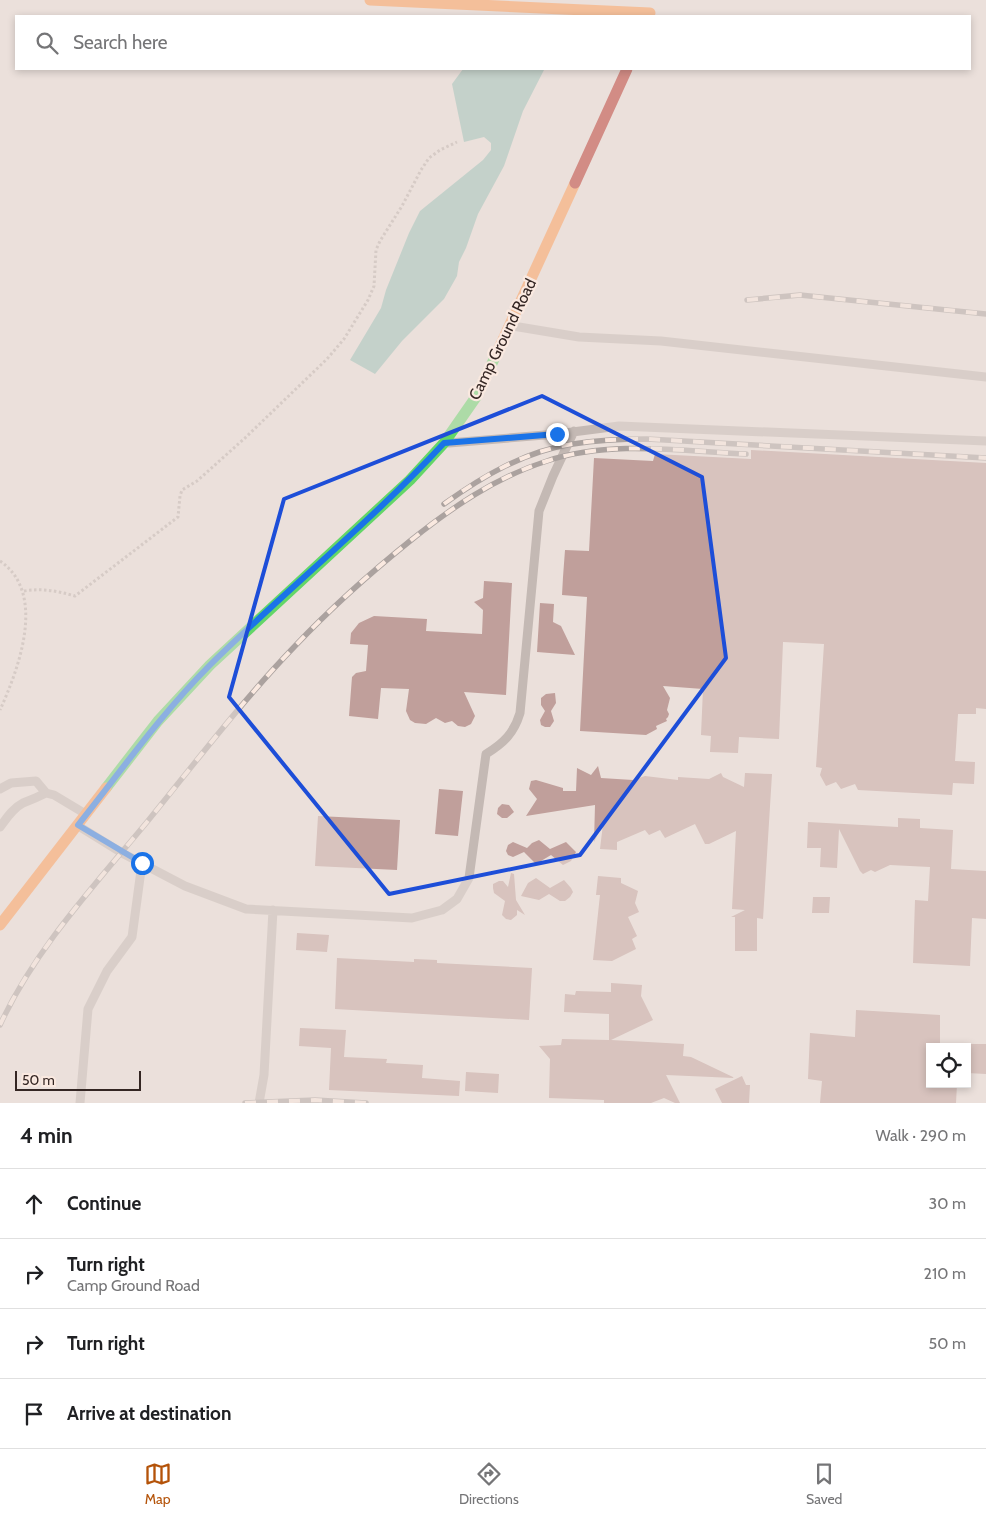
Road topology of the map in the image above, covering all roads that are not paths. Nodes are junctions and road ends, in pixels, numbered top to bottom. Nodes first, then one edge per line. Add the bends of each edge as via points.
1 (370, 0) edge
2 (655, 0) edge
3 (503, 3) edge
4 (650, 15) edge
5 (627, 70) edge
6 (510, 325) junction
7 (986, 377) edge
8 (574, 431) junction
9 (986, 441) edge
10 (444, 443) junction
11 (0, 789) edge
12 (46, 793) junction
13 (86, 814) junction
14 (78, 825) junction
15 (0, 827) edge
16 (142, 863) junction
17 (273, 910) junction
18 (0, 925) edge
19 (80, 1103) edge
20 (259, 1103) edge

1 - 3 street
2 - 4 street
3 - 4 street
5 - 6 street, Camp Ground Road
6 - 7 lane via 579,337 661,341
6 - 10 street, Camp Ground Road via 476,397
8 - 9 lane via 618,426
8 - 10 lane
8 - 17 lane via 539,511 520,713 516,728 486,754 469,878 457,899 442,910 412,918
10 - 13 street, Camp Ground Road via 410,480 204,671 158,721
11 - 12 lane via 11,783 36,781
12 - 13 lane
12 - 15 lane via 22,804
13 - 14 street, Camp Ground Road
14 - 16 lane
14 - 18 street, Camp Ground Road
16 - 17 lane via 185,886 246,909
16 - 19 lane via 132,937 107,971 88,1009
17 - 20 lane via 264,1075

